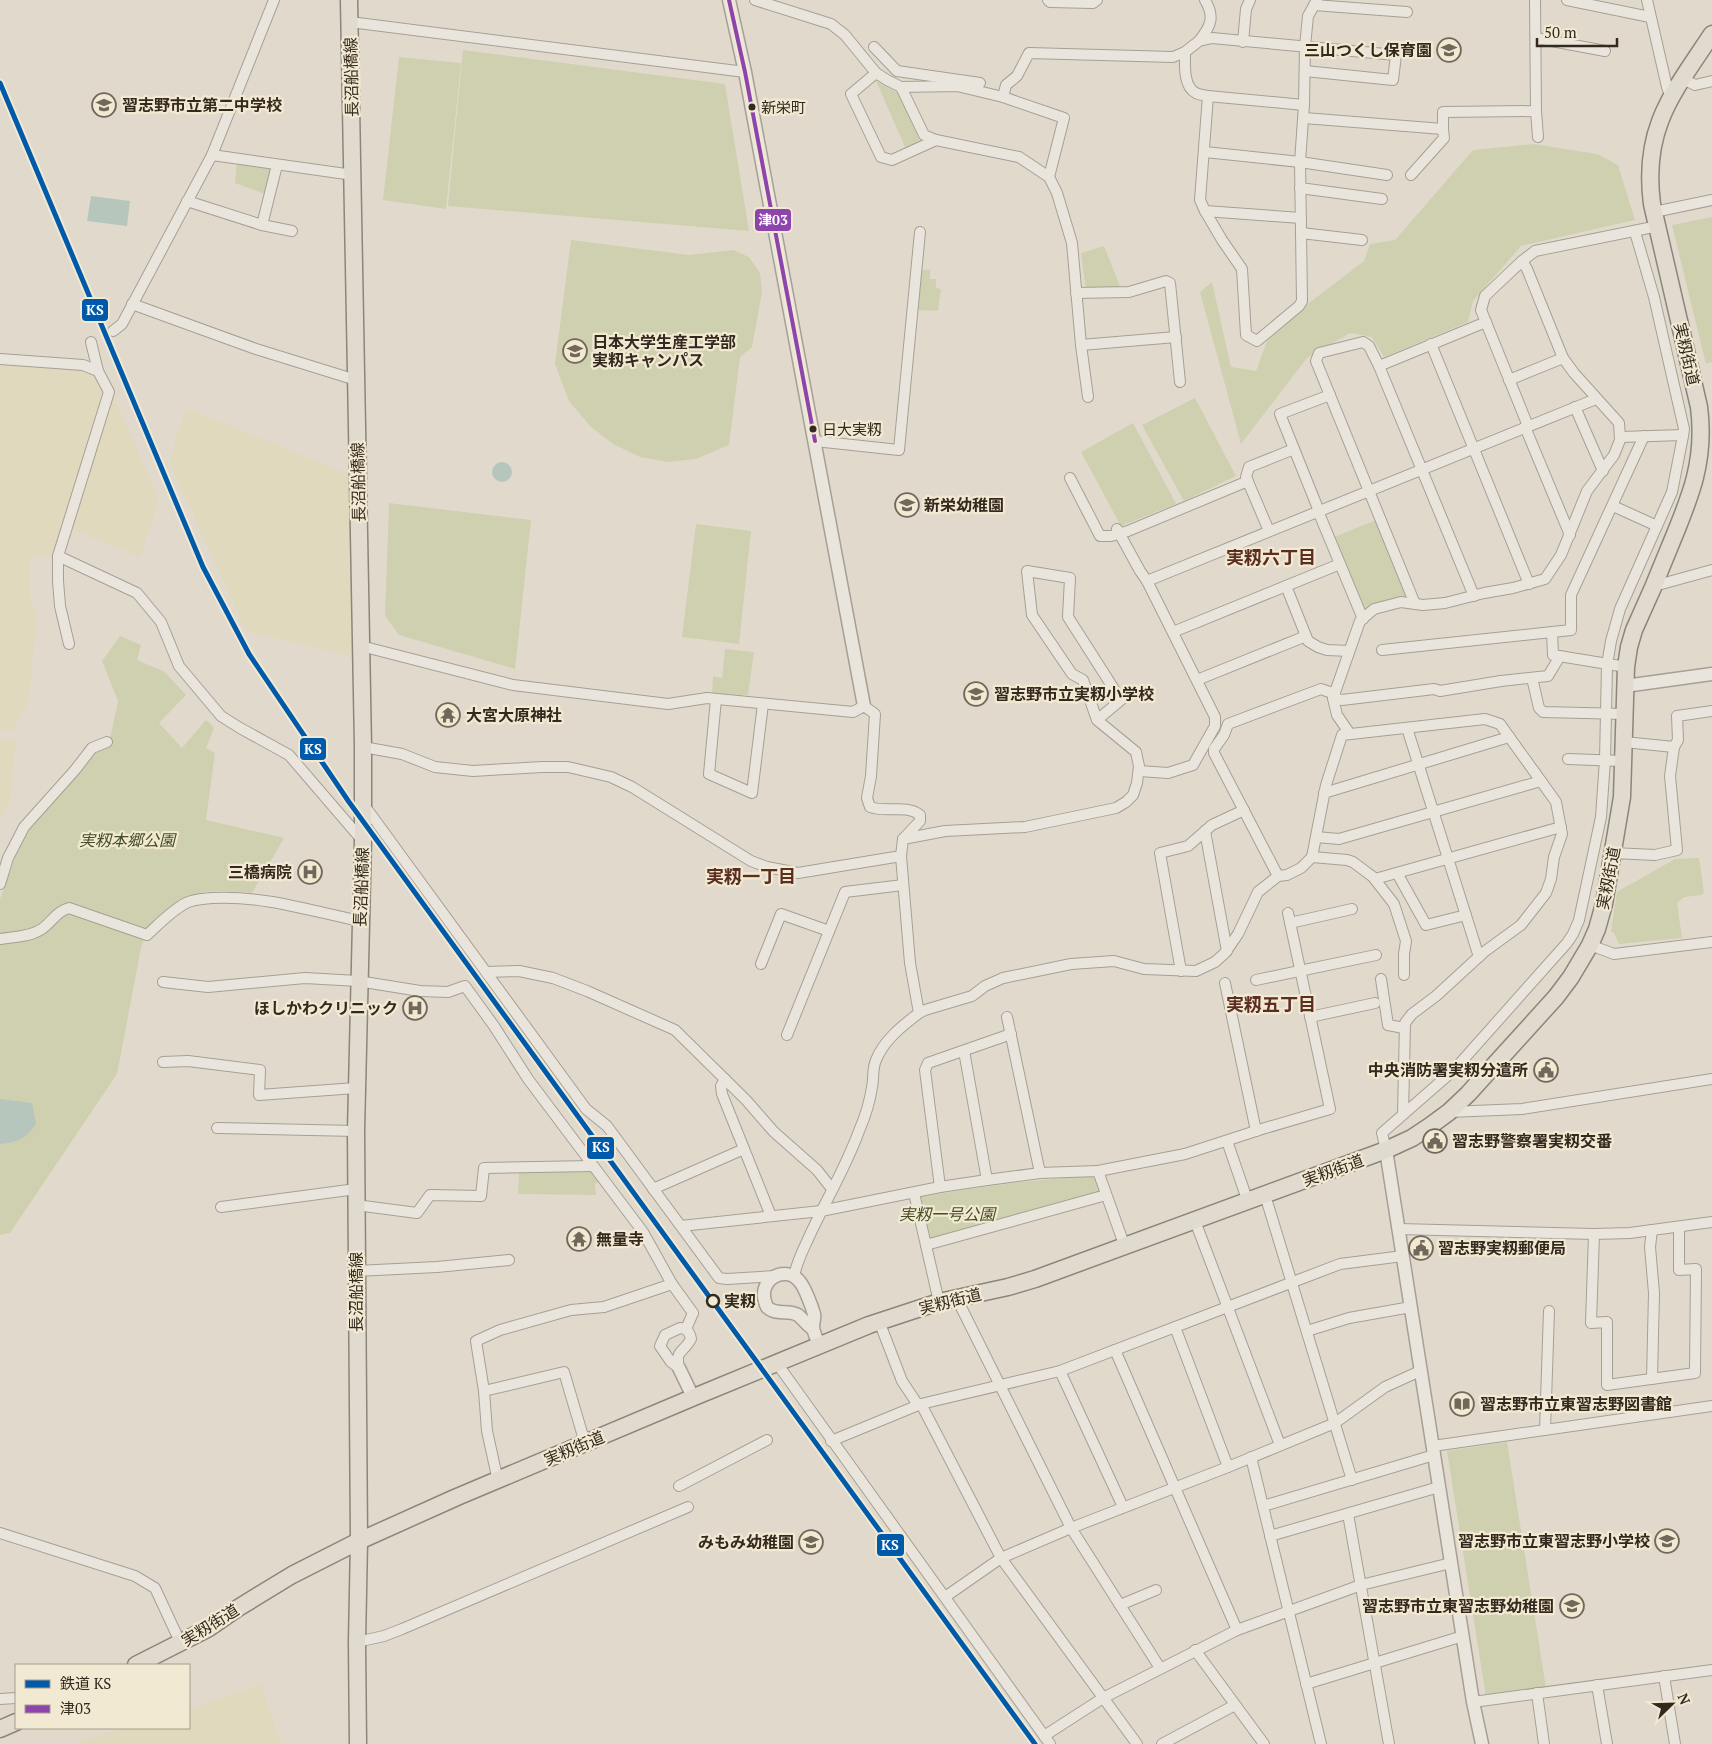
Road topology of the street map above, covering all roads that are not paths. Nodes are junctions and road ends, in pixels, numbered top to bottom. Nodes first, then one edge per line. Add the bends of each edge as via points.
1 (274, 0) edge
2 (349, 0) edge
3 (729, 0) edge
4 (755, 0) edge
5 (1048, 0) edge
6 (1097, 0) edge
7 (1206, 0) edge
8 (1250, 0) edge
9 (1535, 0) edge
10 (1567, 0) edge
11 (1647, 0) edge
12 (1316, 2) edge
13 (1407, 12) dead end
14 (1650, 17) junction
15 (350, 22) junction
16 (1712, 34) edge
17 (1536, 38) junction
18 (1199, 41) junction
19 (1243, 42) junction
20 (1305, 46) junction
21 (874, 47) dead end
22 (1605, 51) dead end
23 (1185, 52) junction
24 (1305, 71) junction
25 (745, 72) junction
26 (876, 73) junction
27 (1683, 79) junction
28 (1712, 81) edge
29 (980, 83) dead end
30 (901, 87) junction
31 (1208, 96) junction
32 (1003, 97) junction
33 (1671, 98) junction
34 (1304, 105) junction
35 (1536, 111) junction
36 (1304, 118) junction
37 (1443, 129) junction
38 (1538, 137) dead end
39 (936, 140) junction
40 (1204, 152) junction
41 (212, 155) junction
42 (1300, 162) junction
43 (277, 164) junction
44 (353, 175) junction
45 (1387, 175) dead end
46 (1411, 175) dead end
47 (1049, 177) junction
48 (1300, 188) junction
49 (1382, 199) dead end
50 (1712, 200) edge
51 (187, 201) junction
52 (1205, 211) junction
53 (1301, 218) junction
54 (1656, 219) junction
55 (262, 225) junction
56 (292, 231) dead end
57 (920, 232) dead end
58 (1634, 232) junction
59 (1302, 233) junction
60 (1362, 240) dead end
61 (1522, 261) junction
62 (1076, 293) junction
63 (132, 304) junction
64 (1486, 322) junction
65 (113, 331) dead end
66 (1176, 337) junction
67 (91, 342) dead end
68 (1431, 344) junction
69 (1081, 345) junction
70 (1563, 358) junction
71 (0, 359) edge
72 (1379, 366) junction
73 (98, 370) junction
74 (356, 380) junction
75 (1509, 380) junction
76 (1180, 382) dead end
77 (1330, 395) junction
78 (1088, 398) dead end
79 (1596, 399) junction
80 (1575, 407) junction
81 (1526, 427) junction
82 (1684, 435) junction
83 (1620, 436) junction
84 (1644, 436) junction
85 (815, 441) junction
86 (1294, 448) junction
87 (1474, 448) junction
88 (1422, 469) junction
89 (1603, 471) junction
90 (1070, 478) dead end
91 (1248, 481) junction
92 (1369, 491) junction
93 (1613, 506) junction
94 (1319, 511) junction
95 (1657, 526) junction
96 (1118, 531) junction
97 (1269, 531) junction
98 (1570, 535) junction
99 (58, 556) junction
100 (1340, 564) junction
101 (1712, 570) edge
102 (1147, 581) junction
103 (1529, 584) junction
104 (1286, 586) junction
105 (1654, 586) junction
106 (1474, 596) junction
107 (1416, 604) junction
108 (1362, 619) junction
109 (1173, 632) junction
110 (1552, 632) junction
111 (1306, 636) junction
112 (69, 644) dead end
113 (361, 646) junction
114 (1382, 650) dead end
115 (1349, 651) junction
116 (1560, 656) junction
117 (1607, 665) junction
118 (1626, 667) junction
119 (1712, 674) edge
120 (1532, 678) junction
121 (1197, 680) junction
122 (1626, 686) junction
123 (1334, 696) junction
124 (716, 699) junction
125 (763, 704) junction
126 (864, 706) junction
127 (1712, 711) edge
128 (1606, 714) junction
129 (1625, 714) junction
130 (1097, 720) junction
131 (1215, 726) junction
132 (1407, 728) junction
133 (1226, 729) junction
134 (1350, 734) junction
135 (1509, 737) junction
136 (106, 742) dead end
137 (1624, 742) junction
138 (363, 747) junction
139 (1674, 747) junction
140 (1568, 759) dead end
141 (1605, 760) junction
142 (1623, 761) junction
143 (1419, 764) junction
144 (1139, 771) junction
145 (1540, 781) junction
146 (1324, 793) junction
147 (362, 803) junction
148 (1244, 810) junction
149 (1434, 812) junction
150 (1561, 827) junction
151 (1205, 831) junction
152 (1316, 837) junction
153 (903, 839) junction
154 (363, 840) junction
155 (1613, 853) junction
156 (901, 856) junction
157 (1312, 857) junction
158 (1448, 859) junction
159 (1398, 873) junction
160 (1278, 876) junction
161 (1375, 879) junction
162 (0, 884) edge
163 (903, 886) junction
164 (1352, 909) dead end
165 (1466, 915) junction
166 (360, 921) junction
167 (829, 931) junction
168 (0, 939) edge
169 (1712, 942) edge
170 (1590, 945) junction
171 (1227, 951) junction
172 (1376, 955) dead end
173 (1479, 957) junction
174 (760, 964) dead end
175 (1300, 971) junction
176 (486, 972) junction
177 (1181, 972) junction
178 (1404, 975) dead end
179 (1381, 979) dead end
180 (1256, 980) dead end
181 (358, 981) junction
182 (163, 982) dead end
183 (1225, 983) dead end
184 (1375, 1003) dead end
185 (919, 1013) junction
186 (1007, 1017) dead end
187 (1310, 1017) junction
188 (1404, 1028) junction
189 (1010, 1034) junction
190 (787, 1035) dead end
191 (964, 1051) junction
192 (163, 1062) dead end
193 (725, 1079) junction
194 (1712, 1079) edge
195 (356, 1088) junction
196 (1449, 1112) junction
197 (1403, 1114) junction
198 (217, 1128) dead end
199 (1256, 1131) junction
200 (356, 1132) junction
201 (1227, 1141) junction
202 (744, 1149) junction
203 (1386, 1150) junction
204 (592, 1166) junction
205 (1098, 1171) junction
206 (1040, 1173) junction
207 (987, 1180) junction
208 (940, 1187) junction
209 (652, 1189) junction
210 (832, 1189) junction
211 (914, 1192) junction
212 (1106, 1195) junction
213 (1265, 1195) junction
214 (356, 1197) junction
215 (1248, 1202) junction
216 (221, 1207) dead end
217 (821, 1211) junction
218 (771, 1216) junction
219 (1195, 1221) junction
220 (1712, 1222) edge
221 (681, 1226) junction
222 (1679, 1227) junction
223 (1399, 1229) junction
224 (1652, 1230) junction
225 (1594, 1234) junction
226 (926, 1245) junction
227 (1125, 1247) junction
228 (1403, 1256) junction
229 (508, 1260) dead end
230 (356, 1271) junction
231 (775, 1276) junction
232 (794, 1276) junction
233 (1292, 1282) junction
234 (672, 1284) junction
235 (957, 1299) junction
236 (939, 1302) junction
237 (1228, 1306) junction
238 (1411, 1307) junction
239 (1549, 1311) dead end
240 (880, 1321) junction
241 (1175, 1327) junction
242 (686, 1329) junction
243 (813, 1329) junction
244 (1307, 1331) junction
245 (819, 1345) junction
246 (1115, 1350) junction
247 (776, 1362) junction
248 (679, 1368) junction
249 (1060, 1371) junction
250 (1420, 1371) junction
251 (1652, 1379) junction
252 (1000, 1385) junction
253 (484, 1391) junction
254 (693, 1397) junction
255 (920, 1405) junction
256 (1712, 1406) edge
257 (1335, 1423) junction
258 (1545, 1430) junction
259 (767, 1440) dead end
260 (832, 1441) junction
261 (585, 1443) junction
262 (1280, 1445) junction
263 (1434, 1450) junction
264 (1251, 1457) junction
265 (1228, 1467) junction
266 (1352, 1480) junction
267 (498, 1481) junction
268 (679, 1486) dead end
269 (1439, 1487) junction
270 (1174, 1488) junction
271 (688, 1506) dead end
272 (1263, 1506) junction
273 (1124, 1507) junction
274 (1348, 1514) junction
275 (1071, 1528) junction
276 (0, 1533) edge
277 (1270, 1536) junction
278 (359, 1541) junction
279 (1001, 1558) junction
280 (1451, 1563) junction
281 (1361, 1585) junction
282 (1156, 1590) dead end
283 (945, 1597) junction
284 (1120, 1605) junction
285 (1289, 1611) junction
286 (1237, 1630) junction
287 (1463, 1636) junction
288 (357, 1642) junction
289 (181, 1644) junction
290 (1195, 1650) junction
291 (1375, 1663) junction
292 (138, 1664) edge
293 (1160, 1668) junction
294 (1712, 1670) edge
295 (1664, 1676) junction
296 (1306, 1684) junction
297 (1598, 1685) junction
298 (1537, 1693) junction
299 (15, 1698) edge
300 (1103, 1698) junction
301 (0, 1699) edge
302 (1474, 1702) junction
303 (1236, 1705) junction
304 (15, 1722) edge
305 (0, 1729) edge
306 (1047, 1740) edge
307 (1261, 1743) edge
308 (358, 1744) edge
309 (1137, 1744) edge
310 (1162, 1744) edge
311 (1321, 1744) edge
312 (1389, 1744) edge
313 (1482, 1744) edge
314 (1544, 1744) edge
315 (1606, 1744) edge
316 (1675, 1744) edge

1 - 41 street
2 - 15 main road, 長沼船橋線
3 - 25 street
4 - 26 street via 831,24 845,35
5 - 6 street via 1093,3
7 - 18 street via 1211,10 1209,30
8 - 19 street via 1246,8
9 - 17 street
10 - 14 street
11 - 14 street
12 - 13 street
12 - 20 street via 1308,16
14 - 33 street
15 - 25 street
15 - 44 main road, 長沼船橋線
16 - 27 main road, 実籾街道
17 - 22 street
17 - 35 street
18 - 19 street via 1212,38
18 - 23 street
19 - 20 street
20 - 24 street
20 - 24 street via 1396,55 1393,80
21 - 29 street via 897,71
23 - 31 street via 1189,87 1195,93
23 - 32 street via 1172,57 1029,53 1017,76 1006,85
24 - 34 street
25 - 85 street
26 - 30 street
26 - 39 street via 851,94 881,157 892,160
27 - 28 street via 1695,85
27 - 33 main road, 実籾街道
30 - 32 street via 957,86
30 - 39 street via 924,135
31 - 34 street
31 - 40 street
32 - 47 street via 1064,118
33 - 54 main road, 実籾街道 via 1656,131 1650,162
34 - 36 street
35 - 37 street via 1443,112
35 - 38 street
36 - 37 street
36 - 42 street
37 - 46 street via 1444,138
39 - 47 street via 1018,157
40 - 42 street
40 - 52 street via 1200,200
41 - 43 street
41 - 51 street
42 - 45 street
42 - 48 street
43 - 44 street
43 - 55 street
44 - 74 main road, 長沼船橋線
47 - 62 street via 1072,243
48 - 49 street
48 - 53 street
50 - 54 street
51 - 55 street
51 - 63 street
52 - 53 street
52 - 59 street via 1242,268 1246,334 1257,341 1302,301
53 - 59 street
54 - 58 street
54 - 105 main road, 実籾街道 via 1699,407 1701,438 1694,484
55 - 56 street
57 - 85 street via 899,450
58 - 61 street via 1535,251
58 - 82 street via 1654,297
59 - 60 street
61 - 64 street via 1486,296 1482,310
61 - 70 street
62 - 66 street via 1129,292 1166,281 1171,287
62 - 69 street
63 - 65 street via 122,324
63 - 74 street via 256,349
64 - 68 street
64 - 75 street
66 - 69 street
66 - 76 street
67 - 73 street
68 - 72 street
68 - 87 street
69 - 78 street
70 - 75 street
70 - 79 street
71 - 73 street via 83,364
72 - 77 street via 1369,346 1363,342 1319,353 1316,361
72 - 88 street
73 - 99 street via 109,392
74 - 113 main road, 長沼船橋線
75 - 81 street
77 - 86 street via 1280,414
77 - 92 street
79 - 80 street
79 - 83 street via 1618,423
80 - 81 street
80 - 89 street
81 - 87 street
81 - 98 street
82 - 84 street
82 - 95 street via 1672,492
83 - 84 street
83 - 89 street via 1614,455
84 - 93 street
85 - 126 street
86 - 91 street via 1248,467
86 - 94 street
87 - 88 street
87 - 103 street
88 - 92 street
88 - 106 street
89 - 98 street via 1587,491
90 - 96 street via 1100,536 1111,536
91 - 96 street
91 - 97 street
92 - 94 street
92 - 107 street
93 - 95 street
93 - 110 street via 1572,595 1571,630
94 - 97 street
94 - 100 street
95 - 117 street via 1620,609 1610,641
96 - 102 street
97 - 102 street
98 - 103 street via 1544,579
99 - 112 street via 60,606
99 - 154 street via 137,593 161,622 179,666 221,716 289,755
100 - 104 street
100 - 108 street
101 - 105 street
102 - 109 street
103 - 106 street
104 - 109 street
104 - 111 street
105 - 118 main road, 実籾街道 via 1634,630
106 - 107 street via 1445,603
107 - 108 street via 1401,602 1374,609
108 - 115 street
109 - 121 street
110 - 114 street
110 - 116 street via 1553,655
111 - 115 street via 1318,647
111 - 121 street
113 - 124 street via 513,685 668,704
113 - 138 main road, 長沼船橋線
115 - 123 street
116 - 117 street
116 - 120 street via 1548,676
117 - 118 street
117 - 128 street
118 - 122 main road, 実籾街道
119 - 122 street
120 - 123 street via 1342,700
120 - 128 street via 1539,708 1543,712
121 - 131 street via 1213,710
122 - 129 main road, 実籾街道
123 - 133 street via 1320,689 1228,724
123 - 134 street via 1337,715
124 - 125 street
124 - 125 street via 710,774 752,793
125 - 126 street via 853,712
126 - 153 street via 875,714 867,798 870,807 914,811 920,815 920,821
127 - 139 street via 1677,716 1678,740
128 - 129 street
128 - 141 street
129 - 137 main road, 実籾街道
130 - 130 street via 1121,700 1068,617 1070,578 1027,571 1032,614 1072,674 1083,680
130 - 144 street via 1136,752
131 - 133 street
131 - 144 street via 1194,764 1168,773
132 - 134 street
132 - 135 street via 1485,719 1500,724
132 - 143 street
133 - 148 street via 1214,753
134 - 146 street via 1342,735
135 - 143 street
135 - 145 street
136 - 162 street via 92,748 24,827 8,858
137 - 139 street
137 - 142 main road, 実籾街道
138 - 147 main road, 長沼船橋線
138 - 156 street via 402,754 435,767 473,771 568,766 611,777 751,861 767,867 798,873
139 - 155 street via 1670,776 1677,850 1655,855
140 - 141 street
141 - 142 street
141 - 197 street via 1601,817 1579,920 1573,934 1454,1070
142 - 155 main road, 実籾街道 via 1622,797
143 - 146 street
143 - 149 street
144 - 153 street via 1133,795 1116,808 1025,827 945,831
145 - 149 street
145 - 150 street via 1556,802
146 - 152 street
147 - 154 main road, 長沼船橋線
147 - 176 street
148 - 151 street
148 - 160 street
149 - 152 street via 1339,839
149 - 158 street
150 - 158 street
150 - 173 street via 1562,834 1546,893 1522,926
151 - 171 street
151 - 177 street via 1188,846 1160,853
152 - 157 street
153 - 156 street
154 - 166 main road, 長沼船橋線
155 - 170 main road, 実籾街道 via 1598,929
156 - 163 street
157 - 160 street via 1301,868
157 - 161 street via 1353,862
158 - 159 street
158 - 165 street
159 - 161 street
159 - 165 street via 1426,925
160 - 171 street via 1258,892
161 - 178 street via 1394,904 1406,941
163 - 167 street via 845,892
163 - 185 street via 910,964
164 - 175 street via 1289,918
165 - 173 street
166 - 168 street via 261,900 231,897 196,899 186,903 147,935 69,908 62,909 40,930
166 - 181 main road, 長沼船橋線
167 - 174 street via 781,914
167 - 190 street
169 - 170 street via 1614,954
170 - 196 main road, 実籾街道 via 1556,997
171 - 177 street via 1215,962 1196,971
172 - 175 street
173 - 188 street via 1409,1017
175 - 180 street
175 - 187 street
176 - 193 street via 519,971 553,978 675,1030
176 - 209 street via 586,1109 607,1126
177 - 185 street via 1114,962 1071,964 1003,978 972,996
179 - 188 street via 1388,1025
181 - 182 street via 304,978 208,987
181 - 195 main road, 長沼船橋線
181 - 204 street via 420,991 448,992 465,986
183 - 199 street
184 - 187 street
185 - 210 street via 888,1040 876,1060 860,1129
186 - 189 street
187 - 199 street via 1330,1109
188 - 197 street
189 - 191 street
189 - 206 street
191 - 207 street
191 - 208 street via 928,1063 925,1070
192 - 195 street via 188,1061 260,1070 259,1095
193 - 202 street via 721,1086 722,1094
193 - 210 street
194 - 196 street via 1522,1109
195 - 200 main road, 長沼船橋線
196 - 203 main road, 実籾街道 via 1412,1138
197 - 203 street via 1382,1133
198 - 200 street
199 - 201 street
200 - 214 main road, 長沼船橋線
201 - 205 street via 1185,1154
201 - 215 street
202 - 209 street
202 - 218 street
203 - 213 main road, 実籾街道
203 - 223 street
204 - 214 street via 484,1168 480,1196 430,1195 417,1213
204 - 234 street via 643,1232
205 - 206 street
205 - 212 street
206 - 207 street
207 - 208 street
208 - 211 street
209 - 221 street
210 - 217 street
211 - 217 street
211 - 226 street
212 - 226 street
212 - 227 street
213 - 215 main road, 実籾街道
213 - 233 street
214 - 216 street
214 - 230 main road, 長沼船橋線
215 - 219 main road, 実籾街道
217 - 218 street
217 - 232 street
218 - 221 street
219 - 227 main road, 実籾街道
219 - 237 street
220 - 222 street
221 - 231 street via 719,1278
222 - 224 street
222 - 251 street via 1679,1270 1696,1269 1695,1373
223 - 225 street
223 - 228 street
224 - 225 street
224 - 251 street
225 - 251 street via 1591,1323 1607,1322 1607,1385
226 - 236 street
227 - 235 main road, 実籾街道 via 1035,1279
228 - 233 street via 1340,1264
228 - 238 street
229 - 230 street
230 - 278 main road, 長沼船橋線
231 - 232 street
231 - 243 street via 765,1287 767,1307 798,1315
232 - 243 street via 800,1282 815,1316
233 - 237 street
233 - 244 street
234 - 242 street via 693,1313
234 - 253 street via 604,1307 571,1310 500,1330 476,1341
235 - 236 main road, 実籾街道
235 - 252 street
236 - 240 main road, 実籾街道
237 - 241 street
237 - 262 street
238 - 244 street via 1349,1318
238 - 250 street
239 - 258 street
240 - 245 main road, 実籾街道
240 - 255 street via 902,1381
241 - 246 street
241 - 265 street
242 - 248 street via 691,1340 678,1355
242 - 248 street via 680,1328 665,1335 660,1346
243 - 245 street
244 - 257 street
245 - 247 main road, 実籾街道
246 - 249 street
246 - 270 street
247 - 254 main road, 実籾街道
247 - 260 street
248 - 254 street
249 - 252 street
249 - 273 street
250 - 257 street via 1385,1387
250 - 263 street
252 - 255 street
252 - 275 street
253 - 261 street via 564,1372
253 - 267 street via 487,1431
254 - 261 main road, 実籾街道
255 - 260 street
255 - 279 street
256 - 258 street
257 - 262 street
257 - 266 street
258 - 263 street
259 - 268 street
260 - 283 street
261 - 267 main road, 実籾街道
262 - 264 street
263 - 266 street
263 - 269 street
264 - 265 street
264 - 272 street
265 - 270 street
266 - 272 street
267 - 278 main road, 実籾街道
269 - 274 street
269 - 280 street
270 - 273 street
270 - 286 street
271 - 288 street via 402,1629
272 - 277 street
273 - 275 street
274 - 277 street
274 - 281 street
275 - 279 street
275 - 284 street
276 - 289 street via 144,1581 158,1593
277 - 285 street
278 - 288 main road, 長沼船橋線
278 - 289 main road, 実籾街道 via 292,1574
279 - 283 street
279 - 300 street
280 - 281 street
280 - 287 street
281 - 285 street
281 - 291 street
282 - 284 street
283 - 306 street
284 - 293 street
285 - 286 street
285 - 296 street
286 - 290 street
287 - 291 street
287 - 302 street
288 - 308 main road, 長沼船橋線
289 - 292 main road, 実籾街道
290 - 293 street
290 - 303 street
291 - 296 street
291 - 312 street
293 - 300 street
294 - 295 street
295 - 297 street
295 - 316 street
296 - 311 street
297 - 298 street
297 - 315 street
298 - 302 street
298 - 314 street
299 - 301 street
300 - 306 street
300 - 309 street
302 - 313 street
303 - 307 street
303 - 310 street
304 - 305 main road

